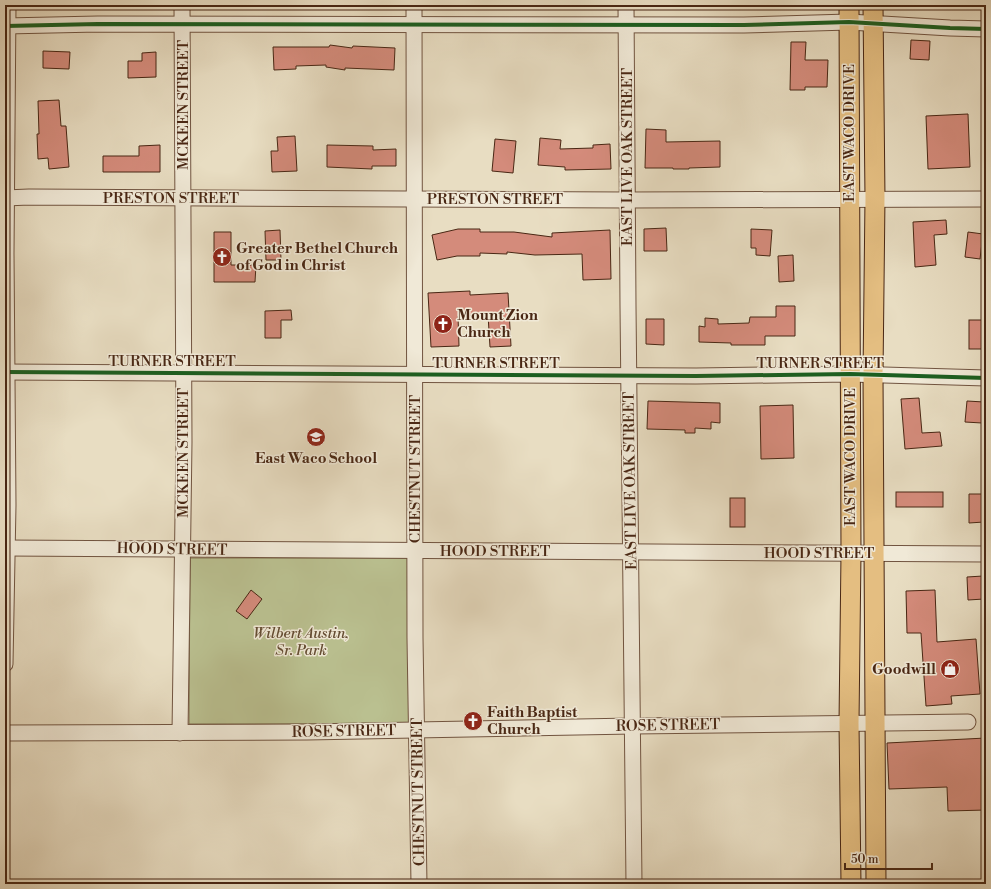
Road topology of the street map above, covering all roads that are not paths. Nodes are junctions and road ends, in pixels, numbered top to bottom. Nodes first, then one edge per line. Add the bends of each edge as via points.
1 (8, 5) edge
2 (182, 5) edge
3 (414, 5) edge
4 (626, 5) edge
5 (873, 5) edge
6 (849, 14) edge
7 (182, 24) junction
8 (414, 24) junction
9 (627, 24) junction
10 (873, 24) junction
11 (6, 26) edge
12 (986, 29) edge
13 (6, 198) edge
14 (183, 198) junction
15 (874, 198) junction
16 (986, 198) edge
17 (415, 199) junction
18 (849, 199) junction
19 (628, 200) junction
20 (6, 372) edge
21 (184, 373) junction
22 (416, 374) junction
23 (850, 374) junction
24 (873, 374) junction
25 (629, 376) junction
26 (986, 378) edge
27 (6, 548) edge
28 (182, 549) junction
29 (415, 550) junction
30 (631, 552) junction
31 (850, 553) junction
32 (875, 553) junction
33 (986, 554) edge
34 (5, 664) edge
35 (968, 722) dead end
36 (849, 723) junction
37 (875, 724) junction
38 (633, 726) junction
39 (417, 730) junction
40 (5, 732) edge
41 (180, 732) junction
42 (419, 884) edge
43 (634, 884) edge
44 (851, 884) edge
45 (876, 884) edge

1 - 11 street
2 - 7 street, MCKEEN STREET
3 - 8 street, CHESTNUT STREET
4 - 9 street, EAST LIVE OAK STREET
5 - 10 main road, EAST WACO DRIVE
6 - 9 street via 744,25
6 - 10 street
6 - 18 main road, EAST WACO DRIVE
7 - 8 street
7 - 11 street
7 - 14 street, MCKEEN STREET
8 - 9 street
8 - 17 street, CHESTNUT STREET
9 - 19 street, EAST LIVE OAK STREET
10 - 12 street
10 - 15 main road, EAST WACO DRIVE
11 - 13 street
13 - 14 street, PRESTON STREET
13 - 20 street
14 - 17 street, PRESTON STREET
14 - 21 street, MCKEEN STREET
15 - 16 street, PRESTON STREET
15 - 18 street, PRESTON STREET
15 - 24 main road, EAST WACO DRIVE
17 - 19 street, PRESTON STREET
17 - 22 street, CHESTNUT STREET
18 - 19 street, PRESTON STREET
18 - 23 main road, EAST WACO DRIVE
19 - 25 street, EAST LIVE OAK STREET
20 - 21 street, TURNER STREET
20 - 27 street
21 - 22 street, TURNER STREET
21 - 28 street, MCKEEN STREET
22 - 25 street, TURNER STREET
22 - 29 street, CHESTNUT STREET
23 - 24 street, TURNER STREET
23 - 25 street, TURNER STREET
23 - 31 main road, EAST WACO DRIVE
24 - 26 street, TURNER STREET
24 - 32 main road, EAST WACO DRIVE
25 - 30 street, EAST LIVE OAK STREET
27 - 28 street, HOOD STREET
27 - 34 street
28 - 29 street, HOOD STREET
28 - 41 street, MCKEEN STREET
29 - 30 street, HOOD STREET
29 - 39 street, CHESTNUT STREET
30 - 31 street, HOOD STREET
30 - 38 street, EAST LIVE OAK STREET
31 - 32 street, HOOD STREET
31 - 36 main road, EAST WACO DRIVE
32 - 33 street, HOOD STREET
32 - 37 main road, EAST WACO DRIVE
35 - 37 street, ROSE STREET
36 - 37 street, ROSE STREET
36 - 38 street, ROSE STREET
36 - 44 main road, EAST WACO DRIVE
37 - 45 main road, EAST WACO DRIVE
38 - 39 street, ROSE STREET
38 - 43 street, EAST LIVE OAK STREET
39 - 41 street, ROSE STREET
39 - 42 street, CHESTNUT STREET
40 - 41 street, ROSE STREET

